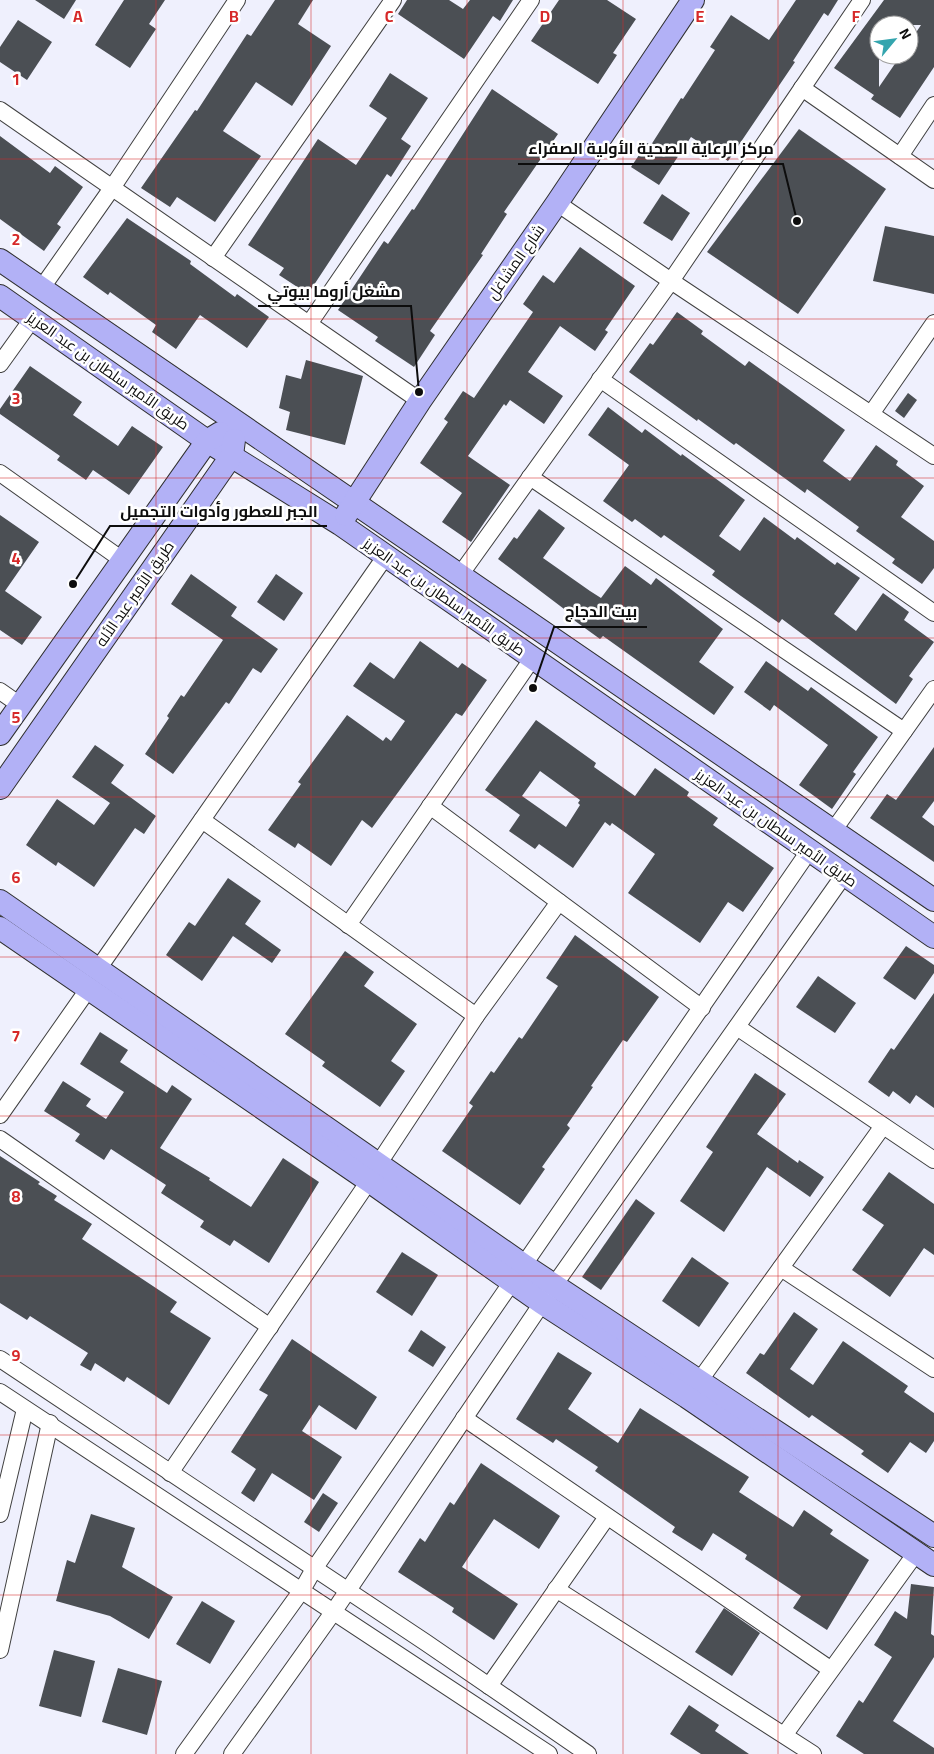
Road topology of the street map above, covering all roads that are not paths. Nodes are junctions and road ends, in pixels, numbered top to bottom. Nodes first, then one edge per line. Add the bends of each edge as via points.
1 (236, 0) edge
2 (393, 0) edge
3 (531, 0) edge
4 (862, 0) edge
5 (685, 3) edge
6 (802, 88) junction
7 (934, 105) edge
8 (0, 110) edge
9 (900, 156) junction
10 (934, 180) edge
11 (112, 188) junction
12 (558, 202) junction
13 (214, 258) junction
14 (0, 260) edge
15 (671, 281) junction
16 (41, 288) junction
17 (0, 296) edge
18 (33, 318) junction
19 (934, 323) edge
20 (309, 324) junction
21 (0, 364) edge
22 (600, 379) junction
23 (420, 401) junction
24 (870, 414) junction
25 (236, 422) junction
26 (207, 442) junction
27 (232, 455) junction
28 (934, 456) edge
29 (0, 473) edge
30 (530, 477) junction
31 (356, 503) junction
32 (340, 524) junction
33 (385, 557) junction
34 (121, 559) junction
35 (460, 575) junction
36 (934, 613) edge
37 (532, 659) junction
38 (934, 689) edge
39 (0, 691) edge
40 (20, 705) junction
41 (904, 731) junction
42 (0, 734) edge
43 (0, 788) edge
44 (430, 806) junction
45 (202, 820) junction
46 (833, 831) junction
47 (809, 851) junction
48 (844, 875) junction
49 (934, 900) edge
50 (0, 901) edge
51 (559, 902) junction
52 (348, 925) junction
53 (0, 928) edge
54 (934, 937) edge
55 (93, 978) junction
56 (702, 1008) junction
57 (476, 1016) junction
58 (737, 1027) junction
59 (0, 1115) edge
60 (884, 1126) junction
61 (0, 1140) edge
62 (934, 1160) edge
63 (374, 1172) junction
64 (781, 1268) junction
65 (519, 1274) junction
66 (555, 1284) junction
67 (542, 1303) junction
68 (270, 1326) junction
69 (0, 1359) edge
70 (934, 1369) edge
71 (700, 1380) junction
72 (0, 1392) edge
73 (25, 1409) junction
74 (464, 1418) junction
75 (50, 1423) junction
76 (170, 1473) junction
77 (0, 1514) edge
78 (607, 1516) junction
79 (932, 1531) edge
80 (925, 1559) edge
81 (314, 1569) junction
82 (302, 1590) junction
83 (347, 1590) junction
84 (556, 1590) junction
85 (334, 1611) junction
86 (0, 1650) edge
87 (830, 1669) junction
88 (490, 1686) junction
89 (784, 1734) junction
90 (184, 1754) edge
91 (232, 1754) edge
92 (549, 1754) edge
93 (588, 1754) edge
94 (814, 1754) edge

1 - 11 street
2 - 13 street
3 - 20 street
4 - 6 street
5 - 12 street, شارع المشاغل
6 - 9 street
6 - 15 street
7 - 9 street
8 - 11 street
9 - 10 street
11 - 13 street
11 - 16 street
12 - 15 street
12 - 23 street, شارع المشاغل
13 - 20 street
14 - 16 street, طريق الأمير سلطان بن عبد العزيز
15 - 22 street
15 - 24 street
16 - 25 street, طريق الأمير سلطان بن عبد العزيز
17 - 18 street, طريق الأمير سلطان بن عبد العزيز
18 - 21 street
18 - 26 street, طريق الأمير سلطان بن عبد العزيز
19 - 24 street
20 - 23 street
22 - 30 street
22 - 36 street
23 - 31 street, شارع المشاغل
24 - 28 street
25 - 26 street, طريق الأمير عبد الأله
25 - 27 street, طريق الأمير عبد الأله
25 - 31 street, طريق الأمير سلطان بن عبد العزيز
26 - 27 street, طريق الأمير سلطان بن عبد العزيز
26 - 34 street, طريق الأمير عبد الأله
27 - 32 street, طريق الأمير سلطان بن عبد العزيز
27 - 43 street, طريق الأمير عبد الأله
29 - 34 street
30 - 35 street
30 - 41 street
31 - 32 street, شارع المشاغل
31 - 35 street, طريق الأمير سلطان بن عبد العزيز
32 - 33 street, طريق الأمير سلطان بن عبد العزيز
33 - 37 street, طريق الأمير سلطان بن عبد العزيز
33 - 45 street
34 - 40 street, طريق الأمير عبد الأله
35 - 46 street, طريق الأمير سلطان بن عبد العزيز
37 - 44 street
37 - 47 street, طريق الأمير سلطان بن عبد العزيز
38 - 41 street
39 - 40 street
40 - 42 street, طريق الأمير عبد الأله
41 - 46 street
44 - 51 street
44 - 52 street
45 - 52 street
45 - 55 street
46 - 49 street, طريق الأمير سلطان بن عبد العزيز
47 - 48 street, طريق الأمير سلطان بن عبد العزيز
47 - 56 street
48 - 54 street, طريق الأمير سلطان بن عبد العزيز
48 - 58 street
50 - 55 street
51 - 56 street
51 - 57 street
52 - 57 street
53 - 55 street
55 - 59 street
55 - 63 street
56 - 65 street
57 - 63 street
58 - 60 street
58 - 66 street
60 - 62 street
60 - 64 street
61 - 68 street
63 - 65 street
63 - 68 street
64 - 70 street
64 - 71 street
65 - 66 street
65 - 67 street
65 - 81 street
66 - 67 street
66 - 71 street
67 - 74 street
67 - 80 street
68 - 76 street
69 - 76 street
71 - 79 street
72 - 73 street
73 - 75 street
73 - 77 street
74 - 78 street
74 - 83 street
75 - 82 street
75 - 86 street
76 - 81 street
78 - 84 street
78 - 87 street
80 - 87 street
81 - 82 street
81 - 83 street
82 - 85 street
82 - 90 street
83 - 85 street
83 - 88 street
84 - 88 street
84 - 89 street
85 - 91 street
85 - 92 street
87 - 89 street
88 - 93 street
89 - 94 street

